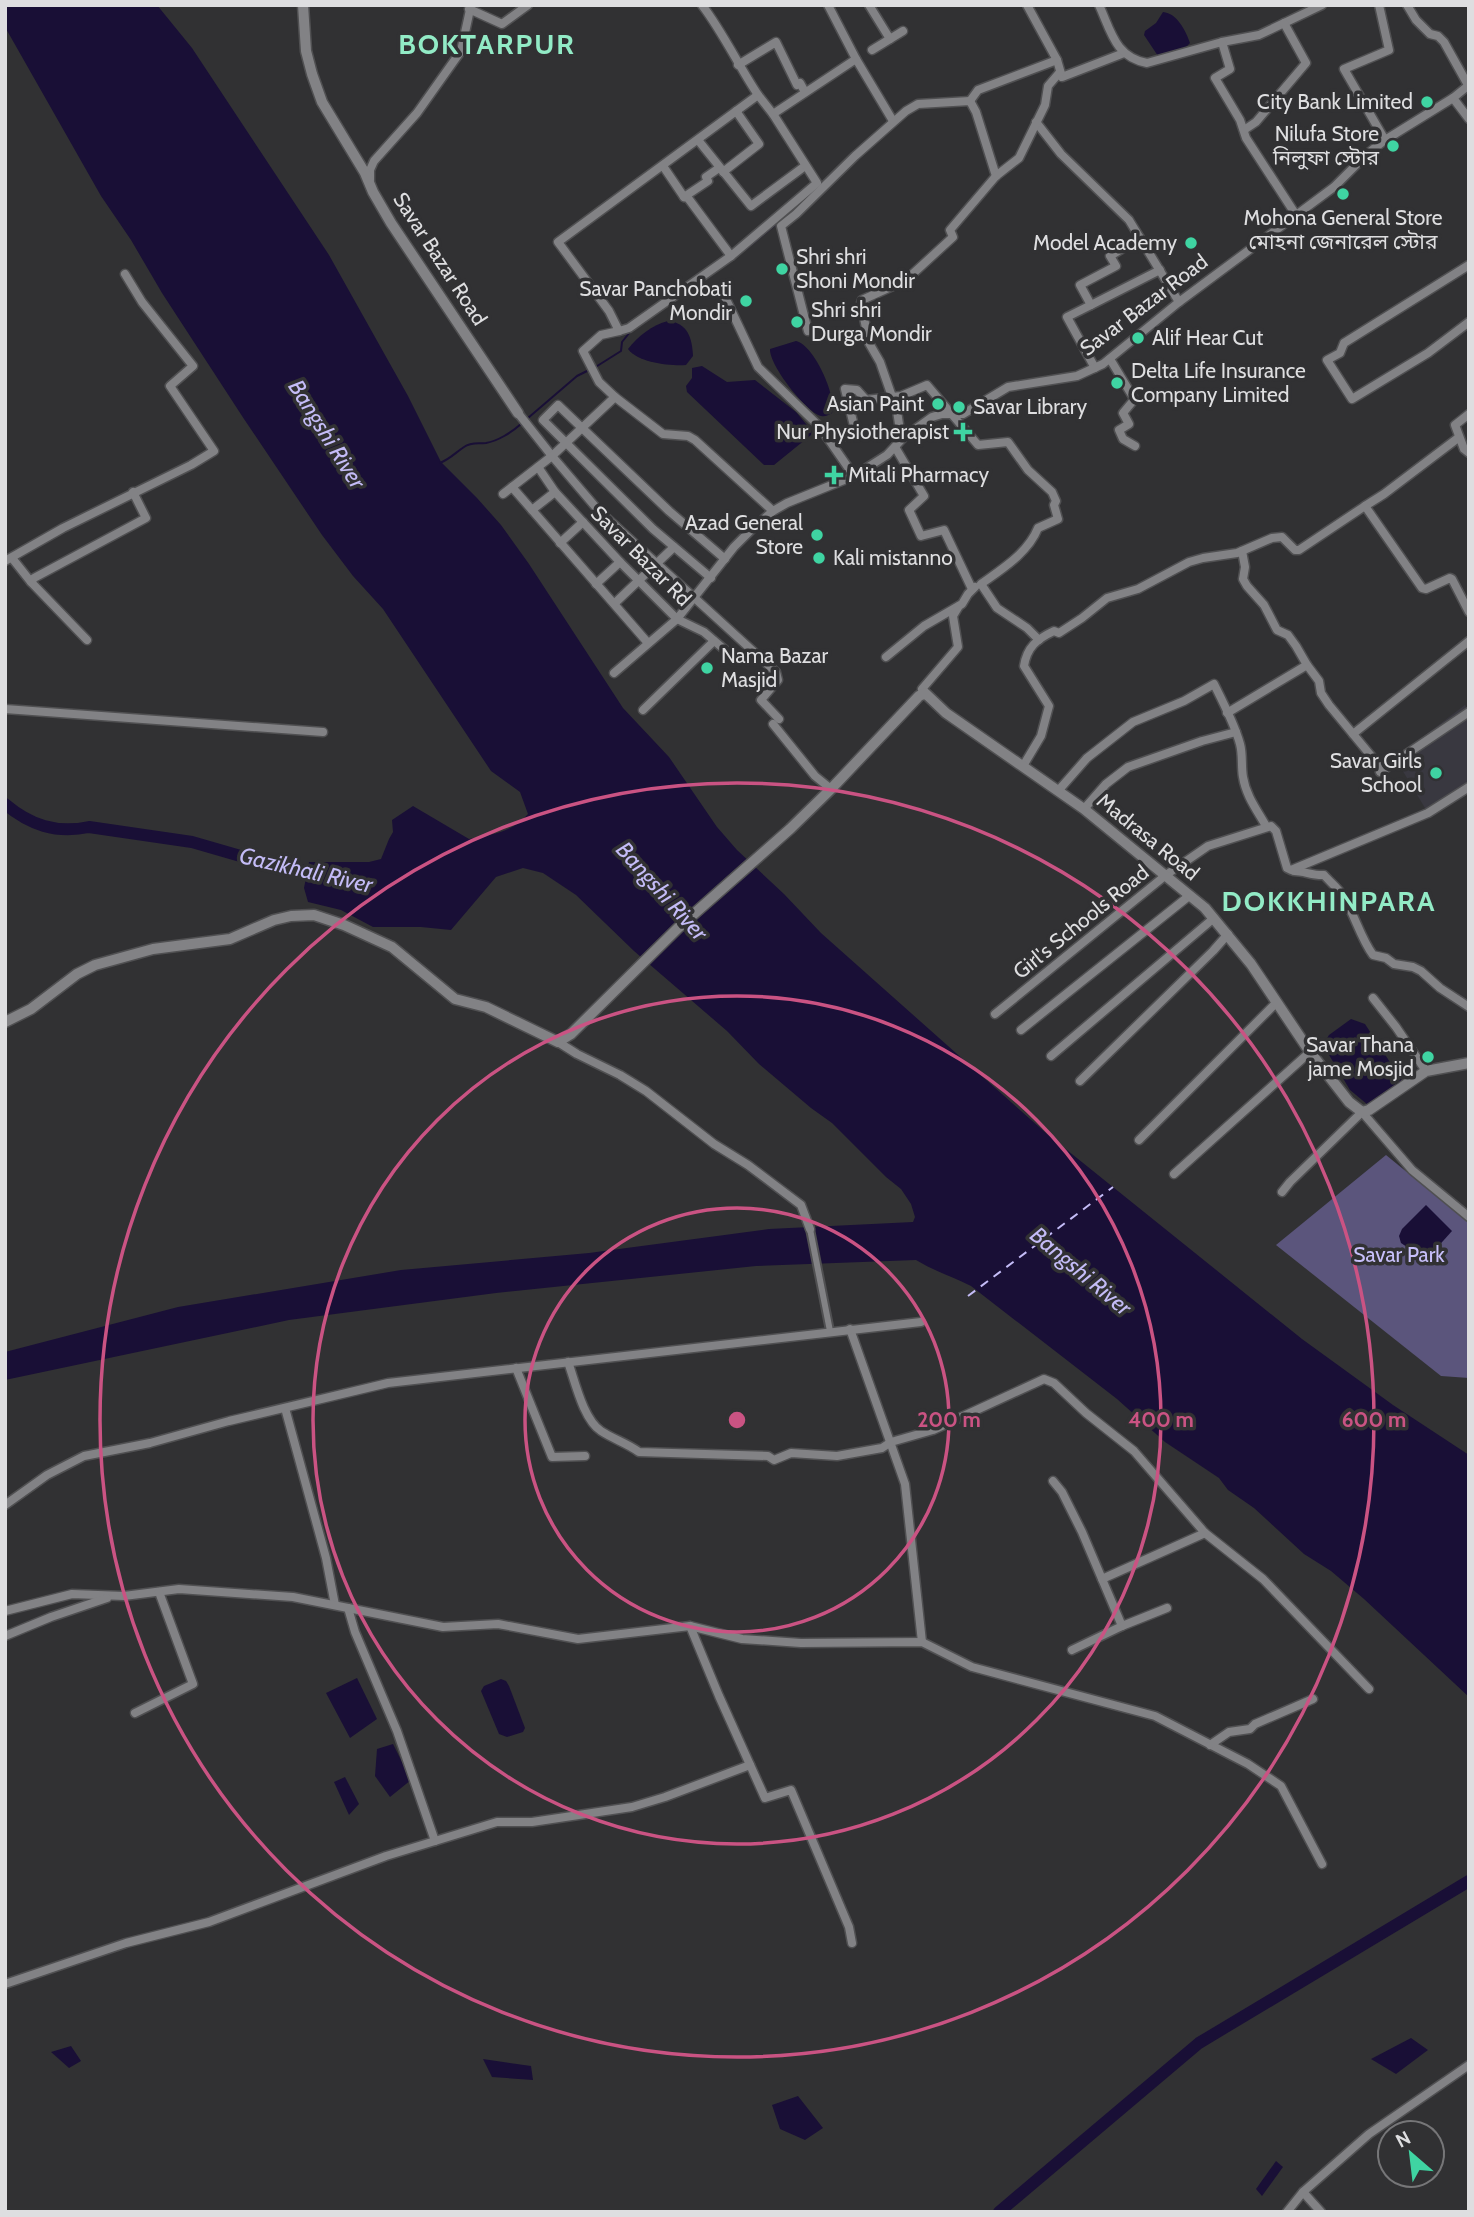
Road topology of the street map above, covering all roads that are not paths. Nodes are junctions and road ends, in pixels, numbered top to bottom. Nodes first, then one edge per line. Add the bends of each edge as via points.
1 (303, 5) edge
2 (528, 5) edge
3 (702, 5) edge
4 (828, 5) edge
5 (869, 5) edge
6 (1027, 5) edge
7 (1099, 5) edge
8 (1322, 5) edge
9 (1379, 5) edge
10 (1407, 5) edge
11 (470, 7) edge
12 (1284, 23) junction
13 (903, 31) dead end
14 (890, 39) junction
15 (1222, 42) junction
16 (872, 50) dead end
17 (1124, 53) junction
18 (856, 59) junction
19 (1057, 60) junction
20 (737, 65) junction
21 (1060, 72) junction
22 (1469, 85) edge
23 (805, 92) junction
24 (758, 95) junction
25 (1453, 98) junction
26 (970, 101) junction
27 (736, 111) junction
28 (773, 114) junction
29 (1469, 119) edge
30 (893, 121) junction
31 (1036, 122) junction
32 (1244, 130) junction
33 (698, 140) junction
34 (1385, 140) junction
35 (663, 166) junction
36 (804, 166) junction
37 (721, 170) junction
38 (996, 176) junction
39 (369, 183) junction
40 (684, 197) junction
41 (1296, 215) junction
42 (1140, 238) junction
43 (732, 256) junction
44 (1469, 265) edge
45 (1160, 270) junction
46 (125, 274) dead end
47 (724, 295) dead end
48 (1179, 302) junction
49 (1091, 305) junction
50 (1469, 322) edge
51 (619, 331) junction
52 (808, 331) dead end
53 (1110, 359) junction
54 (1095, 368) junction
55 (615, 397) junction
56 (892, 397) junction
57 (518, 413) joint
58 (950, 414) junction
59 (1469, 414) edge
60 (581, 426) junction
61 (1458, 438) junction
62 (565, 442) junction
63 (832, 442) junction
64 (897, 445) junction
65 (1135, 446) dead end
66 (1469, 453) edge
67 (551, 456) junction
68 (538, 467) junction
69 (854, 476) junction
70 (512, 487) junction
71 (133, 492) junction
72 (555, 492) junction
73 (503, 494) dead end
74 (1365, 506) junction
75 (532, 510) junction
76 (773, 511) junction
77 (583, 522) junction
78 (560, 542) junction
79 (674, 547) junction
80 (1242, 551) junction
81 (725, 559) junction
82 (9, 560) edge
83 (620, 562) junction
84 (656, 564) junction
85 (711, 578) junction
86 (638, 580) junction
87 (31, 582) junction
88 (596, 584) junction
89 (981, 584) junction
90 (972, 589) junction
91 (694, 599) junction
92 (615, 603) junction
93 (959, 606) junction
94 (1469, 611) edge
95 (677, 619) junction
96 (87, 640) dead end
97 (1039, 640) junction
98 (715, 641) junction
99 (1469, 641) edge
100 (648, 643) junction
101 (732, 656) dead end
102 (886, 657) dead end
103 (1307, 665) junction
104 (614, 673) dead end
105 (924, 691) junction
106 (5, 709) edge
107 (643, 710) dead end
108 (1469, 712) edge
109 (1227, 713) junction
110 (323, 732) dead end
111 (1236, 732) junction
112 (1353, 734) junction
113 (1023, 766) junction
114 (1469, 787) edge
115 (831, 789) junction
116 (1058, 791) junction
117 (1084, 809) junction
118 (1266, 826) junction
119 (1291, 870) junction
120 (1166, 875) junction
121 (1189, 896) junction
122 (1214, 918) junction
123 (1228, 934) junction
124 (1373, 998) dead end
125 (1277, 1002) junction
126 (1469, 1007) edge
127 (995, 1014) dead end
128 (5, 1022) edge
129 (1021, 1030) dead end
130 (558, 1042) junction
131 (1310, 1052) junction
132 (1051, 1056) dead end
133 (1469, 1063) edge
134 (1426, 1071) junction
135 (1080, 1081) dead end
136 (1362, 1112) junction
137 (1139, 1140) dead end
138 (1174, 1174) dead end
139 (1282, 1192) dead end
140 (1469, 1216) edge
141 (810, 1229) joint
142 (922, 1322) dead end
143 (850, 1329) junction
144 (830, 1331) junction
145 (568, 1362) junction
146 (516, 1368) junction
147 (285, 1408) junction
148 (891, 1442) junction
149 (585, 1456) dead end
150 (1053, 1481) dead end
151 (5, 1505) edge
152 (1205, 1533) junction
153 (1102, 1579) junction
154 (159, 1592) junction
155 (117, 1596) junction
156 (335, 1605) junction
157 (348, 1608) junction
158 (1167, 1608) dead end
159 (5, 1611) edge
160 (690, 1626) junction
161 (1122, 1626) junction
162 (5, 1636) edge
163 (922, 1642) junction
164 (1072, 1650) dead end
165 (1369, 1689) dead end
166 (1313, 1699) dead end
167 (135, 1713) dead end
168 (1210, 1745) junction
169 (750, 1765) junction
170 (435, 1841) junction
171 (1322, 1864) dead end
172 (852, 1942) dead end
173 (5, 1984) edge
174 (1469, 2065) edge
175 (1303, 2192) junction
176 (1287, 2212) edge
177 (1321, 2212) edge

1 - 39 street, Savar Bazar Road via 306,51 322,102
2 - 11 street via 502,24
3 - 20 street
4 - 18 street
5 - 14 street
6 - 19 street
7 - 17 street
8 - 12 street
9 - 34 street via 1390,50 1344,69
10 - 22 street via 1416,20 1444,42
11 - 39 street via 461,51 417,113 374,162
12 - 15 street via 1259,35
12 - 32 street via 1306,63
13 - 14 street
14 - 16 street
15 - 17 street via 1147,63
15 - 32 street via 1230,69 1215,78
17 - 21 street via 1062,77
18 - 23 street
18 - 30 street
19 - 21 street
19 - 26 street via 978,90
20 - 23 street via 776,41
20 - 24 street
21 - 31 street via 1048,86
22 - 25 street, Savar Bazar Road
23 - 28 street
24 - 27 street
24 - 28 street
25 - 29 street
25 - 34 street, Savar Bazar Road
26 - 30 street via 918,104
26 - 38 street
27 - 33 street
27 - 37 street via 759,144
28 - 36 street
30 - 52 street via 780,226
31 - 38 street via 1019,158
31 - 42 street via 1061,154 1129,220
32 - 41 street
33 - 35 street
33 - 37 street
34 - 41 street, Savar Bazar Road
35 - 40 street
35 - 51 street via 558,242
36 - 37 street via 751,206
36 - 43 street via 817,183
37 - 40 street
38 - 56 street via 950,230 953,237 906,280 862,300 869,343
39 - 57 street, Savar Bazar Road
40 - 43 street
41 - 48 street, Savar Bazar Road
42 - 45 street
42 - 49 street via 1110,256 1116,266 1080,285
43 - 51 street
44 - 50 street via 1343,343 1340,353 1327,360 1352,399
45 - 48 street
45 - 49 street
46 - 71 street via 193,366 170,386 214,451
47 - 63 street via 758,367
48 - 53 street, Savar Bazar Road
49 - 54 street via 1067,317
51 - 55 street via 601,335 583,351 599,382
53 - 54 street, Savar Bazar Road
53 - 65 street via 1133,397 1123,413 1129,424 1119,430 1123,439
54 - 58 street, Savar Bazar Road via 1063,380 1017,384 963,414
55 - 60 street
55 - 76 street via 663,434 695,440
56 - 58 street via 928,385
56 - 63 street via 866,400 857,390 845,388 855,430
56 - 64 street via 900,424
57 - 67 street, Savar Bazar Road
58 - 64 street, Savar Bazar Road via 932,417
58 - 89 street via 978,444 1008,442 1056,501 1058,519 1038,528 1022,552
59 - 61 street via 1455,425
60 - 62 street
60 - 62 street, Savar Bazar Rd via 558,405 543,420
60 - 81 street
61 - 66 street
61 - 74 street
62 - 67 street
62 - 79 street, Savar Bazar Rd
63 - 69 street
64 - 69 street, Savar Bazar Road
64 - 90 street via 924,496 909,510 921,536 944,530
67 - 68 street
67 - 84 street, Savar Bazar Road via 599,511
68 - 70 street
68 - 72 street, Savar Bazar Rd
69 - 76 street, Savar Bazar Road
70 - 73 street
70 - 75 street
71 - 82 street
71 - 87 street via 146,518
72 - 75 street
72 - 77 street, Savar Bazar Rd
74 - 80 street via 1299,550 1282,537
74 - 94 street via 1422,588 1450,578
75 - 78 street
76 - 81 street, Savar Bazar Road
77 - 78 street
77 - 83 street, Savar Bazar Rd
78 - 88 street
79 - 84 street
79 - 85 street, Savar Bazar Rd
80 - 97 street via 1182,565 1138,589 1107,598 1059,633 1054,631
80 - 103 street via 1243,579
81 - 85 street, Savar Bazar Road
82 - 87 street
83 - 86 street, Savar Bazar Rd
83 - 88 street
84 - 86 street
84 - 91 street, Savar Bazar Road
85 - 91 street, Savar Bazar Road
86 - 92 street
86 - 95 street, Savar Bazar Rd
87 - 96 street
88 - 92 street
89 - 90 street
89 - 97 street via 996,608
90 - 93 street
91 - 95 street, Savar Bazar Road
91 - 115 street via 776,672 778,680 761,699 815,776
92 - 100 street
93 - 102 street via 924,626
93 - 105 street via 953,616 958,647
95 - 98 street, Savar Bazar Rd
95 - 100 street, Savar Bazar Road
97 - 113 street via 1026,653 1024,666 1049,706 1041,736
98 - 101 street, Savar Bazar Rd
98 - 107 street
99 - 112 street
100 - 104 street, Savar Bazar Road
103 - 109 street
103 - 112 street via 1319,681 1321,693
105 - 113 street, Madrasa Road via 946,713
105 - 115 street
106 - 110 street
108 - 112 street via 1380,772
109 - 111 street
109 - 116 street via 1214,684 1133,722 1087,758
111 - 117 street via 1128,767
111 - 118 street via 1247,791
113 - 116 street, Madrasa Road
114 - 119 street via 1428,813
115 - 130 street
116 - 117 street, Madrasa Road
117 - 120 street, Madrasa Road
118 - 119 street via 1276,831
118 - 120 street, Girl's Schools Road via 1208,846
119 - 126 street via 1324,875 1342,894 1373,955 1421,971
120 - 121 street, Madrasa Road
120 - 127 street, Girl's Schools Road
121 - 122 street, Madrasa Road
121 - 129 street
122 - 123 street, Madrasa Road
122 - 132 street
123 - 125 street, Madrasa Road
123 - 135 street
124 - 134 street
125 - 131 street, Madrasa Road
125 - 137 street
128 - 130 street via 96,965 153,949 230,939 274,920 314,915 392,947 456,999 486,1007
130 - 141 street via 646,1091 748,1165 800,1205
131 - 136 street, Madrasa Road
131 - 138 street
133 - 134 street
134 - 136 street
136 - 139 street
136 - 140 street via 1412,1170
141 - 144 street
142 - 143 street
143 - 144 street
143 - 148 street
144 - 145 street
145 - 146 street
145 - 148 street via 585,1410 599,1430 639,1452 768,1456 774,1460 790,1452 837,1456
146 - 147 street via 388,1383
146 - 149 street via 552,1457
147 - 151 street via 84,1456
147 - 156 street
148 - 152 street via 933,1430 1044,1379 1055,1383 1134,1451
148 - 163 street via 905,1484
150 - 153 street
152 - 153 street
152 - 165 street via 1263,1579
153 - 161 street
154 - 155 street
154 - 156 street via 178,1589 293,1597
154 - 167 street via 194,1684
155 - 159 street via 72,1594
155 - 162 street
156 - 157 street
157 - 160 street via 443,1627 498,1624 578,1639
157 - 170 street
158 - 161 street
160 - 163 street via 778,1642
160 - 169 street
161 - 164 street
163 - 168 street via 972,1667 1155,1716
166 - 168 street via 1250,1729 1229,1732
168 - 171 street via 1281,1786
169 - 170 street via 632,1807 532,1822 497,1822
169 - 172 street via 765,1797 791,1790
170 - 173 street via 209,1922 126,1943
174 - 175 street via 1370,2134
175 - 176 street
175 - 177 street

